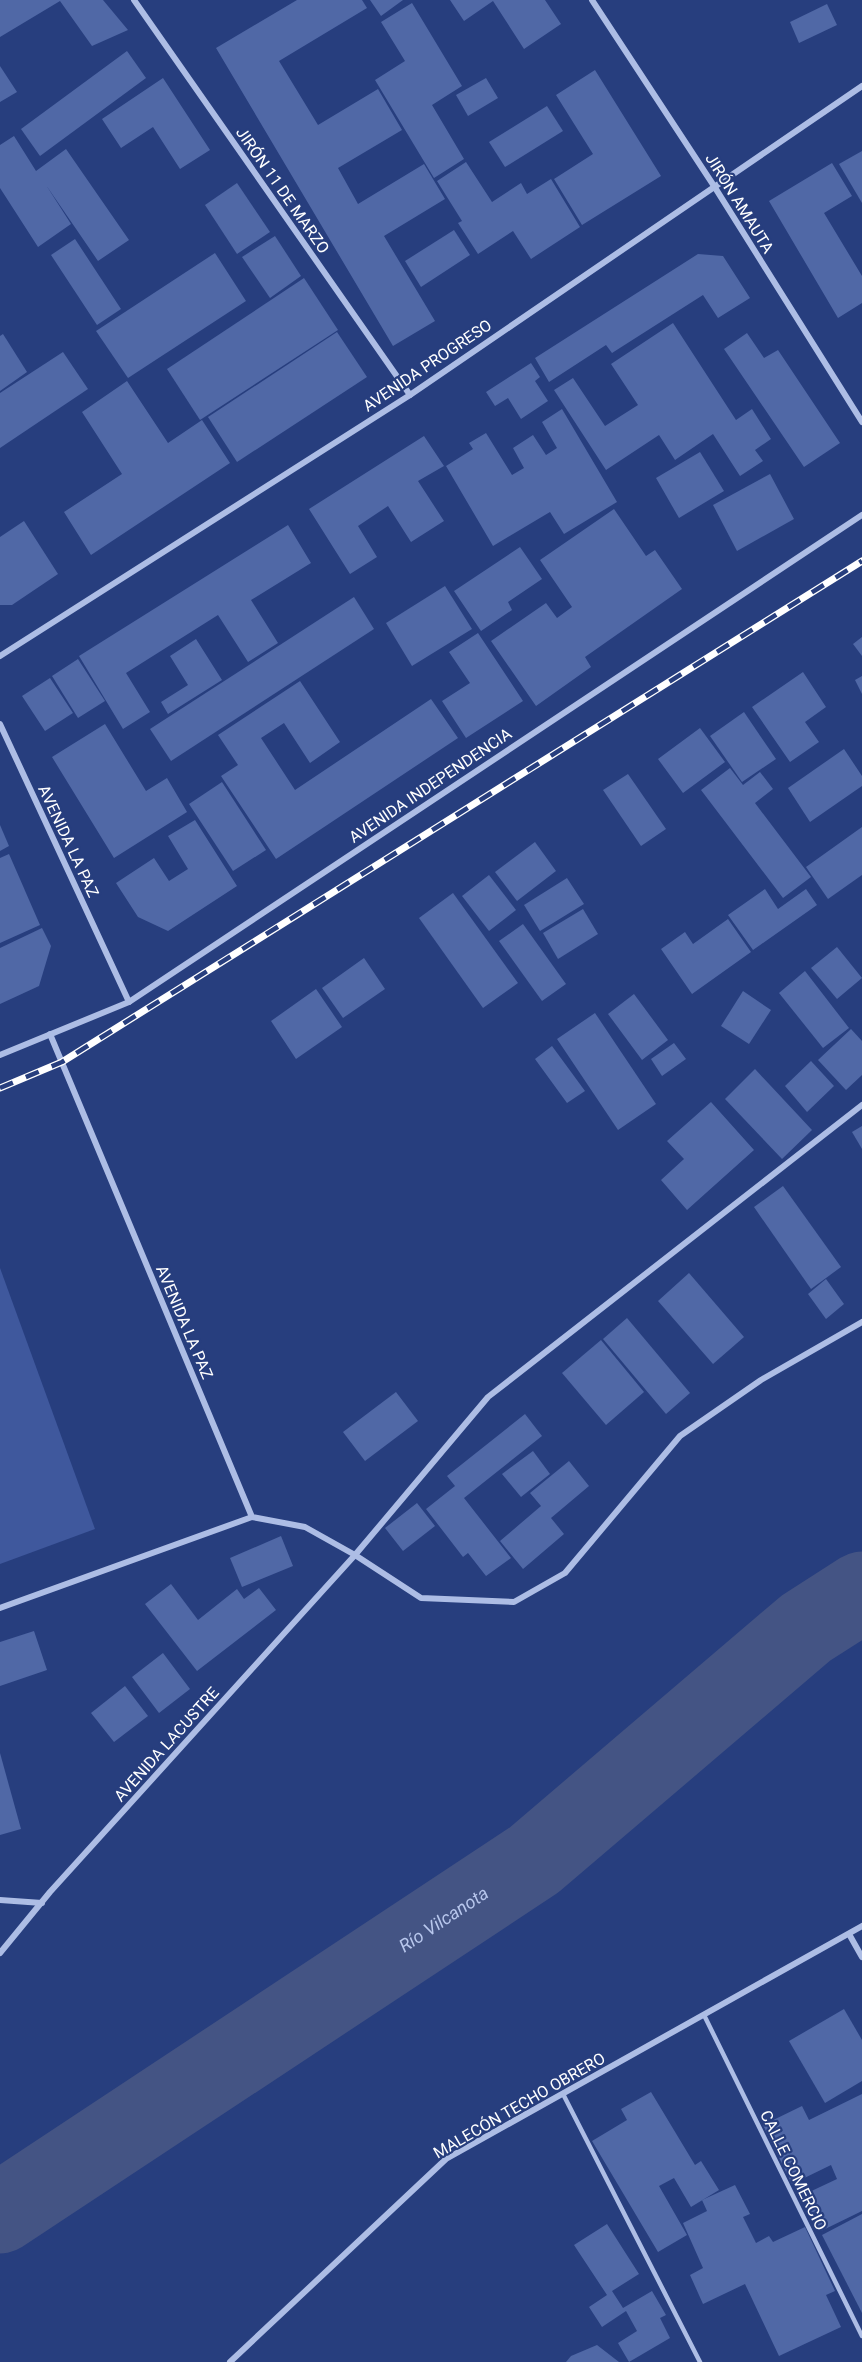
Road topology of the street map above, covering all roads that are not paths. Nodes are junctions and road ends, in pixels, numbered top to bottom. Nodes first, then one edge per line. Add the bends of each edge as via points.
1 (134, 0) edge
2 (592, 0) edge
3 (862, 86) edge
4 (714, 186) junction
5 (410, 395) junction
6 (862, 422) edge
7 (862, 515) edge
8 (0, 656) edge
9 (0, 724) edge
10 (129, 1002) junction
11 (50, 1034) junction
12 (0, 1055) edge
13 (862, 1105) edge
14 (862, 1322) edge
15 (252, 1517) junction
16 (355, 1555) junction
17 (0, 1608) edge
18 (0, 1900) edge
19 (42, 1903) junction
20 (862, 1926) edge
21 (849, 1934) junction
22 (0, 1953) edge
23 (862, 1957) edge
24 (704, 2015) junction
25 (563, 2094) junction
26 (862, 2336) edge
27 (230, 2362) edge
28 (700, 2362) edge

1 - 5 street, JIRÓN 11 DE MARZO
2 - 4 street, JIRÓN AMAUTA
3 - 4 street, AVENIDA PROGRESO
4 - 5 street, AVENIDA PROGRESO
4 - 6 street, JIRÓN AMAUTA
5 - 8 street, AVENIDA PROGRESO
7 - 10 street, AVENIDA INDEPENDENCIA
9 - 10 street, AVENIDA LA PAZ
10 - 11 street, AVENIDA INDEPENDENCIA
11 - 12 street, AVENIDA INDEPENDENCIA
11 - 15 street, AVENIDA LA PAZ
13 - 16 street, AVENIDA LACUSTRE via 488,1397
14 - 16 street via 761,1380 680,1436 565,1573 514,1602 421,1598
15 - 16 street via 306,1527
15 - 17 street
16 - 19 street, AVENIDA LACUSTRE
18 - 19 street
19 - 22 street, AVENIDA LACUSTRE
20 - 21 street, MALECÓN TECHO OBRERO
21 - 23 street
21 - 24 street, MALECÓN TECHO OBRERO
24 - 25 street, MALECÓN TECHO OBRERO
24 - 26 lane, CALLE COMERCIO
25 - 27 street, MALECÓN TECHO OBRERO via 446,2159
25 - 28 lane

